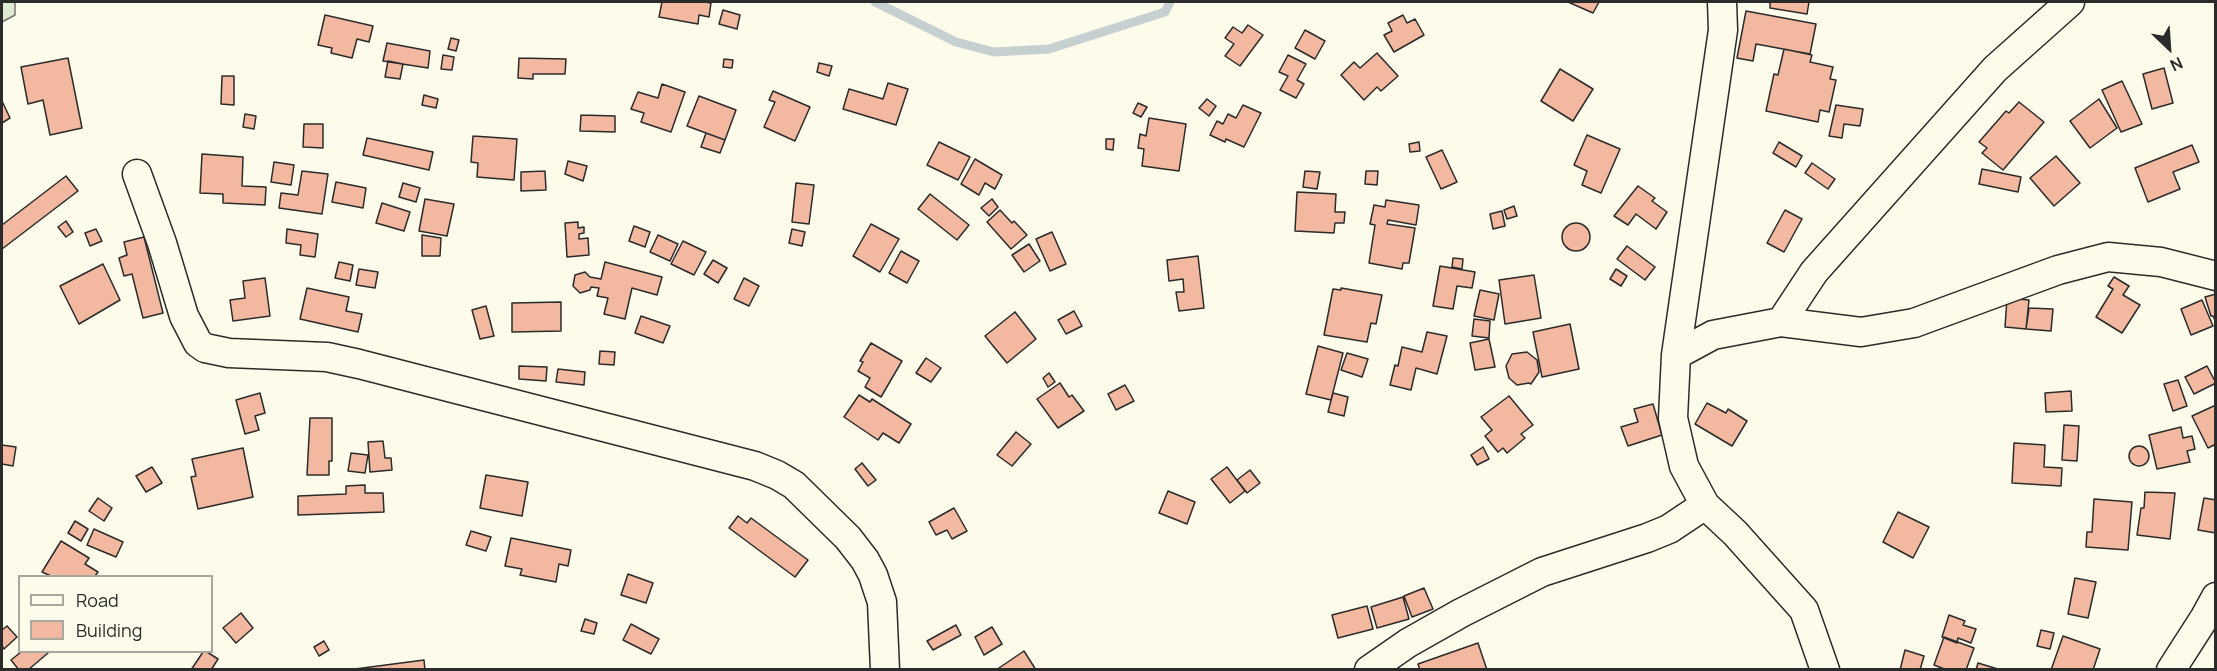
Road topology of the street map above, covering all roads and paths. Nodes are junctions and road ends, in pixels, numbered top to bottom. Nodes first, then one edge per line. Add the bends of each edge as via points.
1 (1722, 2) edge
2 (2070, 2) edge
3 (137, 174) dead end
4 (2216, 276) edge
5 (1781, 322) junction
6 (1676, 355) junction
7 (1705, 505) junction
8 (2216, 597) edge
9 (885, 669) edge
10 (1369, 669) edge
11 (1825, 669) edge
12 (2171, 669) edge

1 - 6 street via 1723,30
2 - 5 street via 1995,69 1814,272
3 - 9 street via 184,316 198,344 229,353 327,357 359,364 755,466 777,475 794,485 866,560 882,602
4 - 5 street via 2161,262 2108,257 2058,270 1914,323 1861,332
5 - 6 street via 1713,335
6 - 7 street via 1673,418 1684,465
7 - 10 street via 1669,529 1542,572 1452,618
7 - 11 street via 1736,533 1804,610
8 - 12 street

